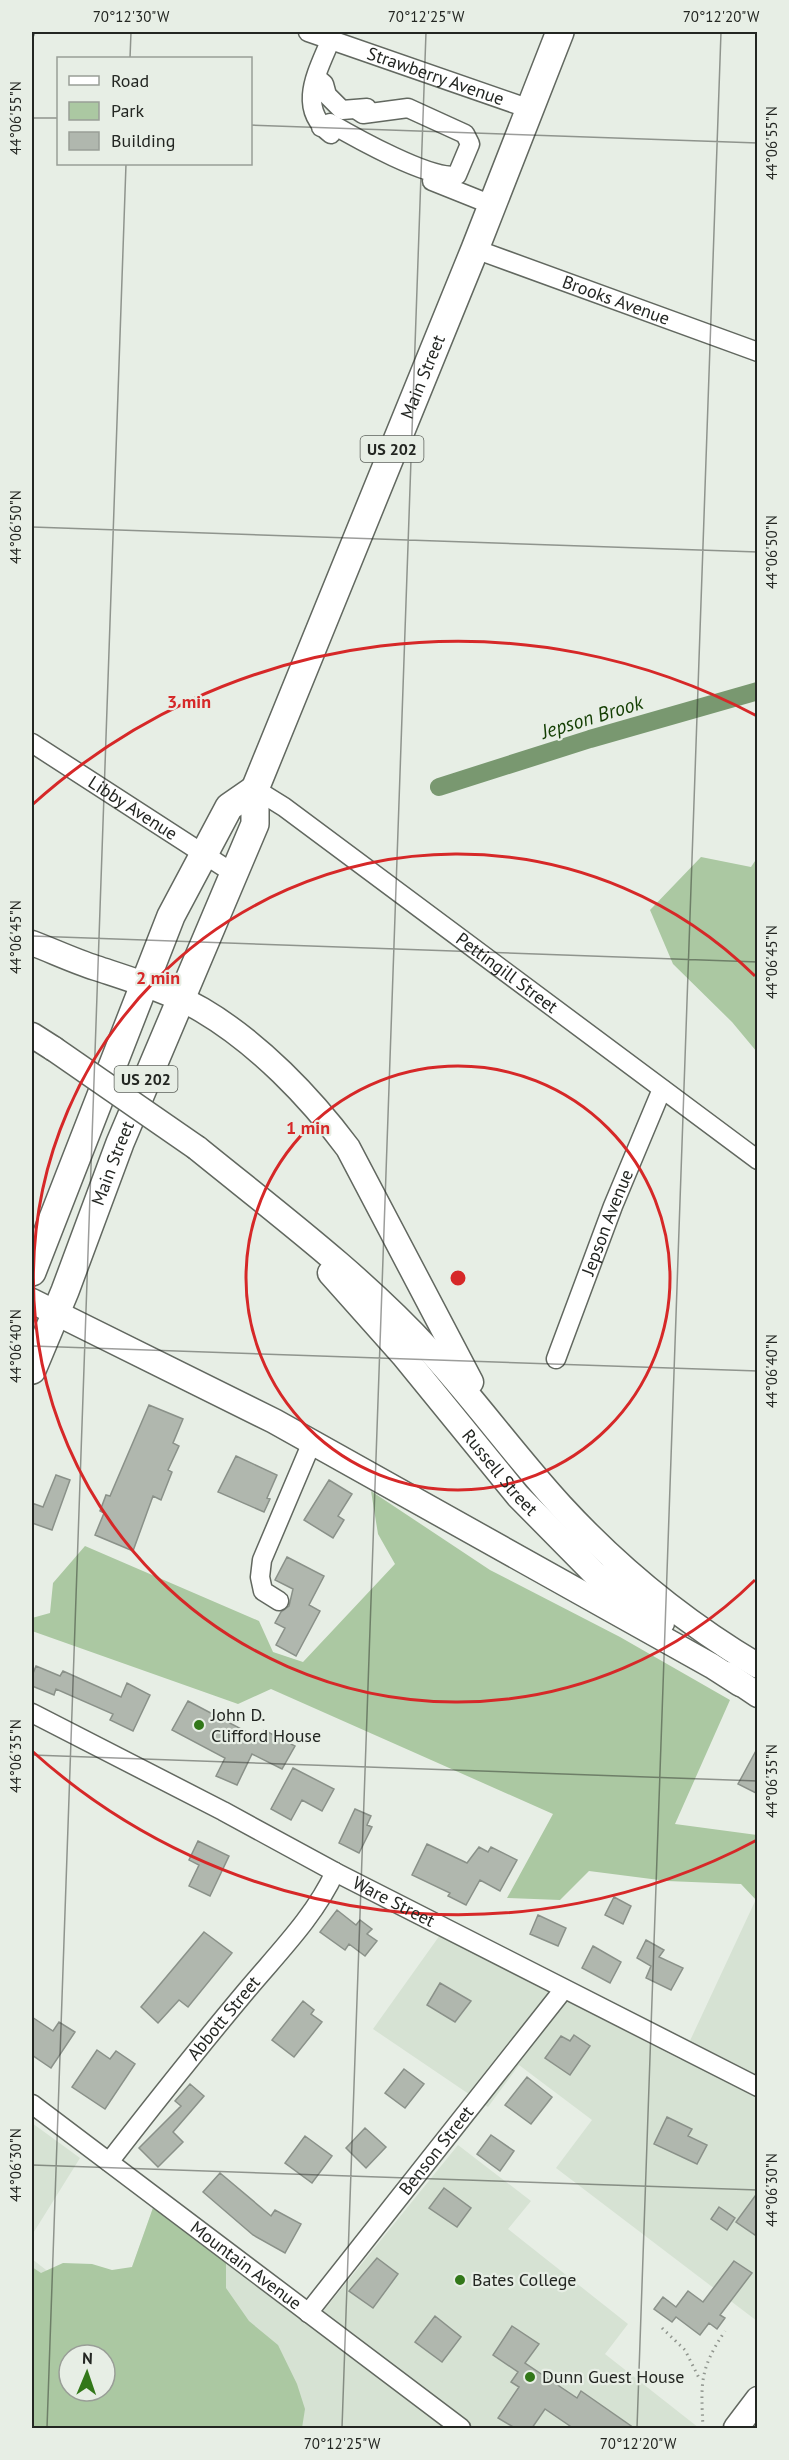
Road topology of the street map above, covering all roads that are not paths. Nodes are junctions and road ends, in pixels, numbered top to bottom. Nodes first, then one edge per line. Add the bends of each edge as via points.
1 (309, 32) edge
2 (560, 32) edge
3 (330, 36) edge
4 (317, 78) junction
5 (530, 109) junction
6 (357, 110) junction
7 (321, 127) junction
8 (450, 187) junction
9 (492, 205) junction
10 (475, 249) junction
11 (758, 352) edge
12 (32, 744) edge
13 (255, 789) junction
14 (203, 853) junction
15 (233, 873) junction
16 (32, 943) edge
17 (142, 982) junction
18 (180, 999) junction
19 (32, 1035) edge
20 (662, 1089) junction
21 (758, 1160) edge
22 (279, 1215) junction
23 (32, 1272) edge
24 (32, 1301) edge
25 (55, 1314) junction
26 (555, 1359) dead end
27 (32, 1370) edge
28 (312, 1442) junction
29 (522, 1459) junction
30 (279, 1601) dead end
31 (758, 1666) edge
32 (749, 1689) edge
33 (32, 1713) edge
34 (335, 1872) junction
35 (564, 1989) junction
36 (758, 2087) edge
37 (32, 2104) edge
38 (109, 2162) junction
39 (308, 2313) junction
40 (758, 2400) edge
41 (461, 2428) edge
42 (736, 2428) edge

1 - 3 street, Strawberry Avenue
2 - 5 highway, Main Street / US 202
3 - 4 street
3 - 5 street, Strawberry Avenue
4 - 6 street via 342,110
4 - 7 street via 310,103
5 - 9 highway, Main Street / US 202
6 - 7 street via 363,114 408,108 465,134 470,144 457,175 448,177 416,166 330,123
6 - 8 street via 407,101 470,129 475,144 460,180
7 - 8 street via 361,152
8 - 9 street
9 - 10 highway, Main Street / US 202
10 - 11 street, Brooks Avenue
10 - 13 highway, Main Street / US 202
12 - 14 street, Libby Avenue
13 - 14 highway, Main Street / US 202 via 229,807
13 - 15 highway, Main Street / US 202 via 255,824
13 - 20 street, Pettingill Street
14 - 15 street, Libby Avenue
14 - 17 highway, Main Street / US 202
15 - 18 highway, Main Street / US 202
16 - 17 main road
17 - 18 main road
17 - 23 highway, Main Street / US 202
18 - 25 highway, Main Street / US 202
18 - 29 main road via 202,1010 289,1078 341,1138 457,1359
19 - 22 main road, Russell Street, bridge via 197,1148
20 - 21 street, Pettingill Street
20 - 26 street, Jepson Avenue
22 - 29 main road, Russell Street via 376,1295 430,1351
22 - 32 main road, Russell Street via 403,1354 518,1496 594,1573
24 - 25 main road
25 - 27 highway, Main Street / US 202
25 - 28 main road
28 - 30 street via 262,1560 263,1591
28 - 32 main road
29 - 31 main road, Russell Street via 622,1568 690,1622
33 - 34 street, Ware Street
34 - 35 street, Ware Street
34 - 38 street, Abbott Street via 300,1926
35 - 36 street, Ware Street
35 - 39 street, Benson Street
37 - 38 street, Mountain Avenue
38 - 39 street, Mountain Avenue
39 - 41 street, Mountain Avenue
40 - 42 main road

